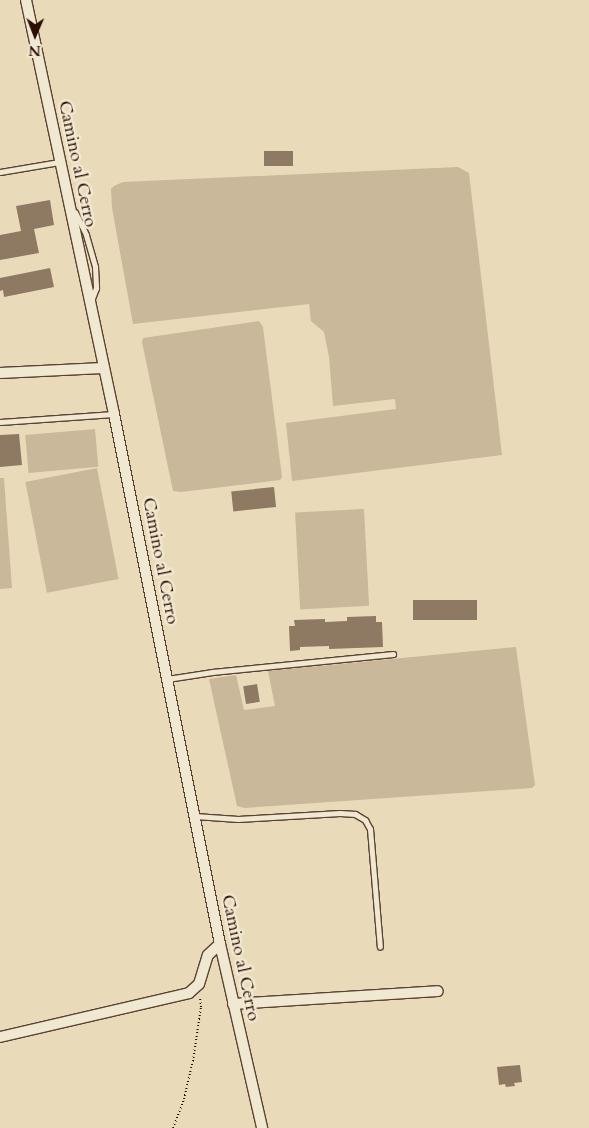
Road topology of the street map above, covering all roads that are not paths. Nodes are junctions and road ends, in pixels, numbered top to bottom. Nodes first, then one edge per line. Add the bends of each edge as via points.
1 (26, 0) edge
2 (59, 162) junction
3 (0, 172) edge
4 (103, 368) junction
5 (0, 373) edge
6 (114, 414) junction
7 (0, 422) edge
8 (393, 654) dead end
9 (166, 679) junction
10 (194, 816) junction
11 (220, 944) junction
12 (380, 947) dead end
13 (438, 991) dead end
14 (233, 1004) junction
15 (0, 1037) edge
16 (262, 1128) edge

1 - 2 street, Camino al Cerro
2 - 3 lane
2 - 4 street, Camino al Cerro
4 - 5 street
4 - 6 street, Camino al Cerro
6 - 7 lane
6 - 9 street, Camino al Cerro
8 - 9 lane
9 - 10 street, Camino al Cerro
10 - 11 street, Camino al Cerro
10 - 12 lane via 238,819 340,813 355,814 365,820 370,828
11 - 14 street, Camino al Cerro
11 - 15 street via 208,955 197,987 176,997
13 - 14 street
14 - 16 street, Camino al Cerro

